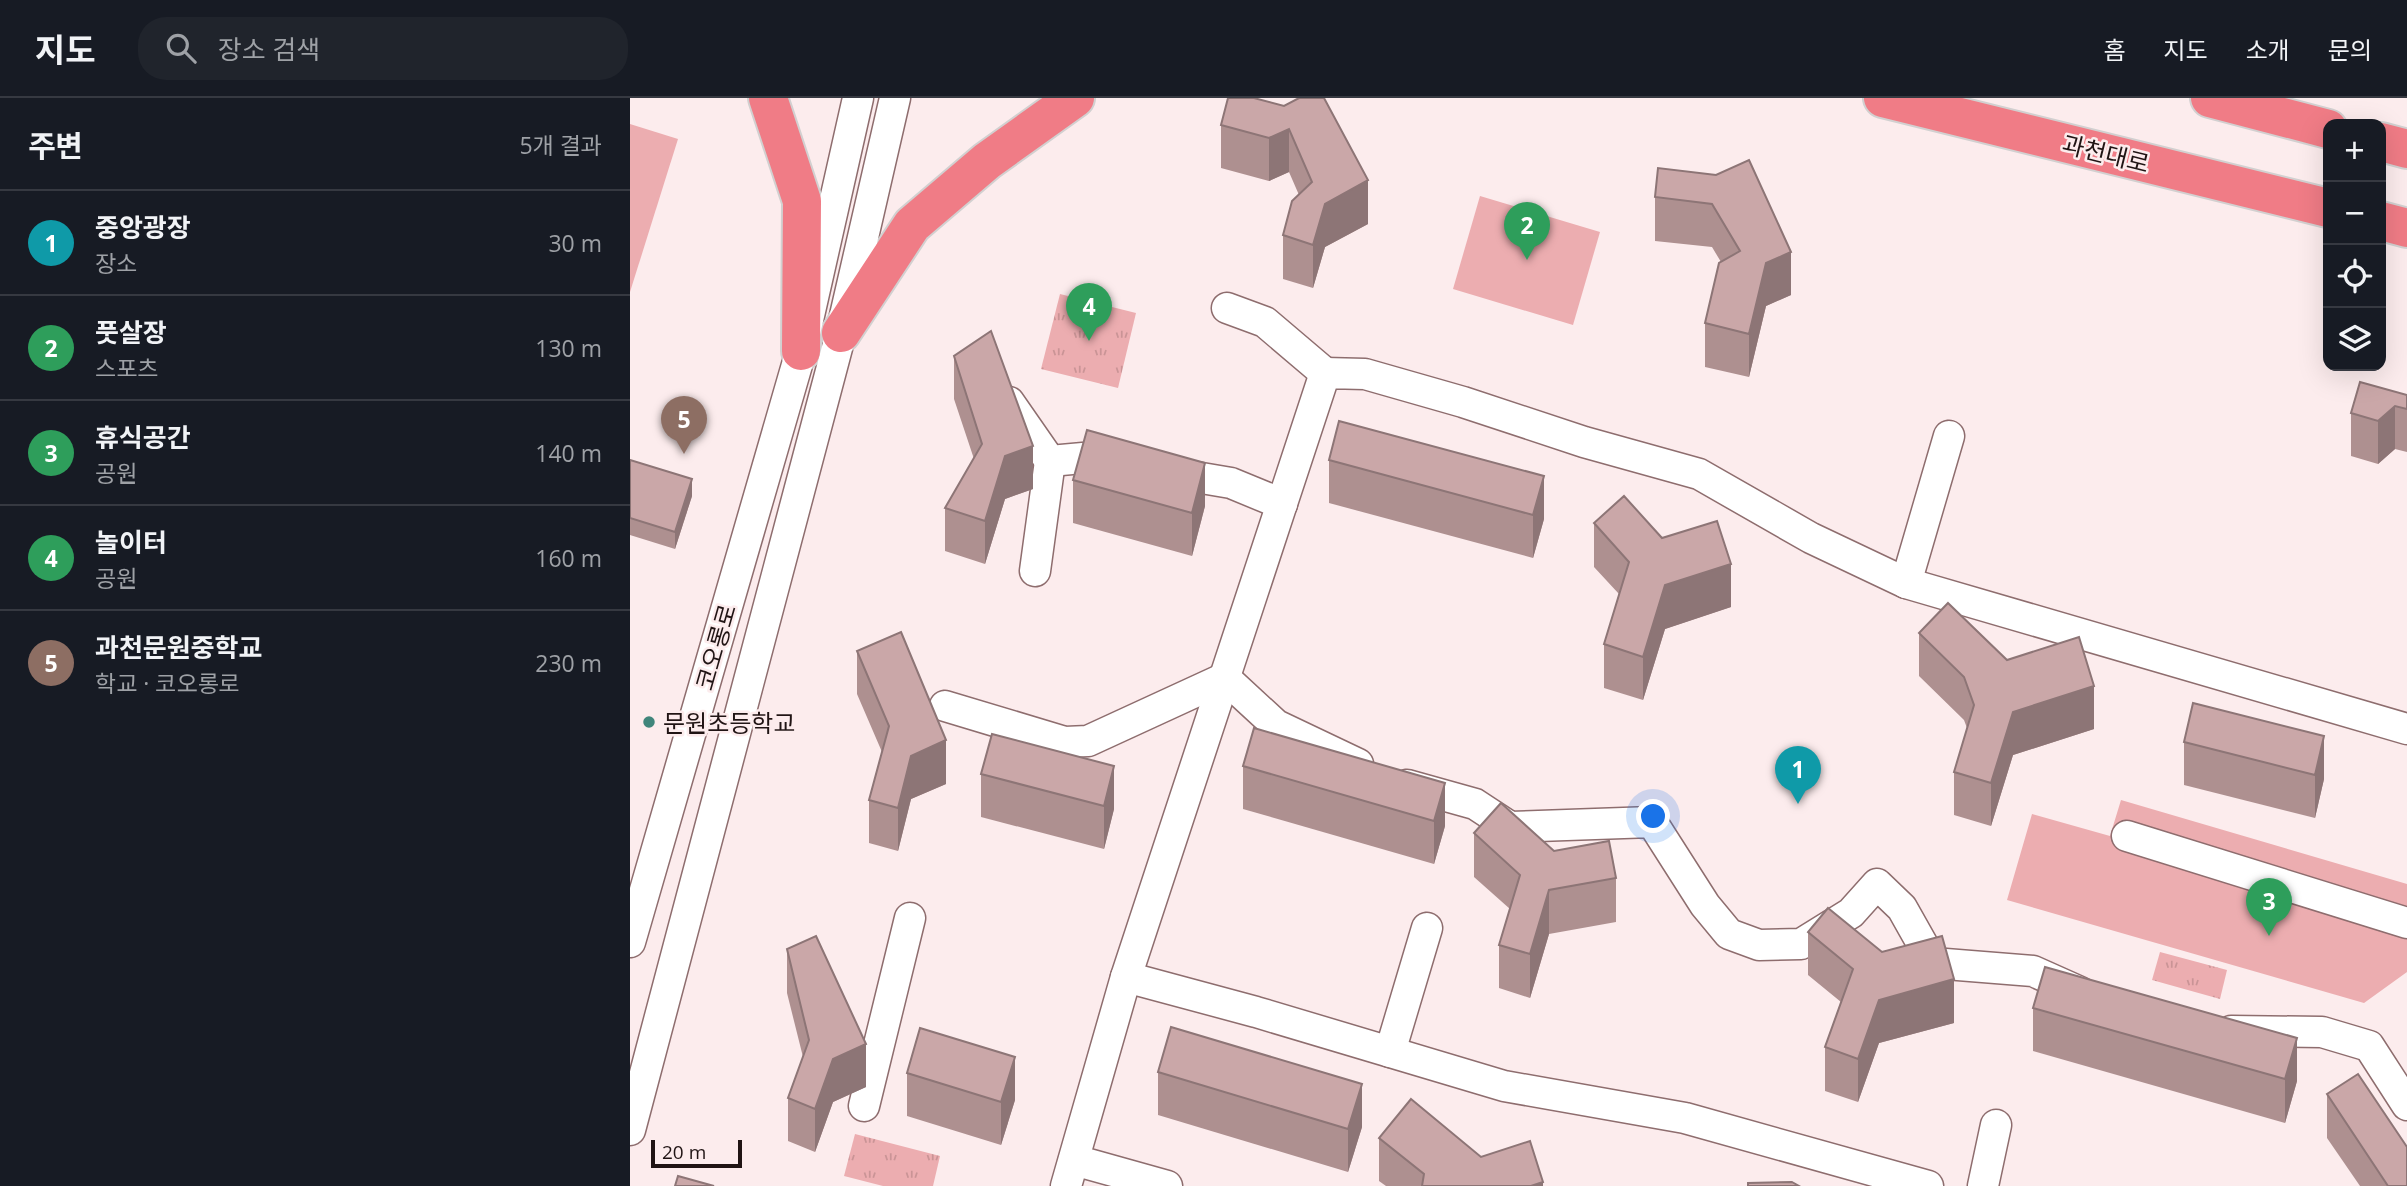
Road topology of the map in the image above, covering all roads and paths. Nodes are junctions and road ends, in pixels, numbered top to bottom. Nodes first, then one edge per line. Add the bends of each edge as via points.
1 (768, 98) edge
2 (858, 98) edge
3 (895, 98) edge
4 (1075, 98) edge
5 (1883, 98) edge
6 (2210, 98) edge
7 (2323, 128) edge
8 (2386, 143) edge
9 (2407, 149) edge
10 (2323, 207) edge
11 (2386, 222) edge
12 (2407, 228) edge
13 (1227, 308) dead end
14 (841, 333) junction
15 (801, 351) junction
16 (1325, 373) junction
17 (1009, 402) edge
18 (1949, 436) dead end
19 (1050, 461) junction
20 (1282, 504) junction
21 (1035, 571) dead end
22 (1906, 583) junction
23 (1225, 678) junction
24 (945, 706) dead end
25 (2407, 729) edge
26 (2127, 836) dead end
27 (910, 918) dead end
28 (2407, 923) edge
29 (1427, 928) dead end
30 (630, 942) edge
31 (1126, 977) junction
32 (2099, 1001) edge
33 (2201, 1031) edge
34 (1390, 1052) junction
35 (2407, 1105) edge
36 (864, 1106) dead end
37 (1996, 1125) dead end
38 (630, 1130) edge
39 (1070, 1173) edge
40 (1167, 1186) edge
41 (1928, 1186) edge
42 (1983, 1186) edge

1 - 15 highway via 802,201
2 - 15 street, 코오롱로
3 - 14 street
4 - 14 highway via 987,161 912,225
5 - 10 highway, 과천대로
6 - 7 highway
8 - 9 highway
11 - 12 highway
13 - 16 street via 1265,322
14 - 38 street
15 - 30 street, 코오롱로
16 - 20 street
16 - 22 street via 1365,374 1699,474 1811,538
17 - 19 street
18 - 22 street
19 - 20 street via 1083,458 1231,483
19 - 21 street
20 - 23 street
22 - 25 street
23 - 24 street via 1088,741 1065,742
23 - 31 street
23 - 32 street via 1276,725 1394,782 1475,804 1510,827 1652,822 1729,934 1759,945 1801,944 1851,913 1877,884 1902,908 1933,963 2033,971
26 - 28 street
27 - 36 street
29 - 34 street
31 - 34 street
31 - 39 street
33 - 35 street via 2322,1031 2369,1046
34 - 41 street via 1504,1086 1685,1118
37 - 42 street
39 - 40 street

